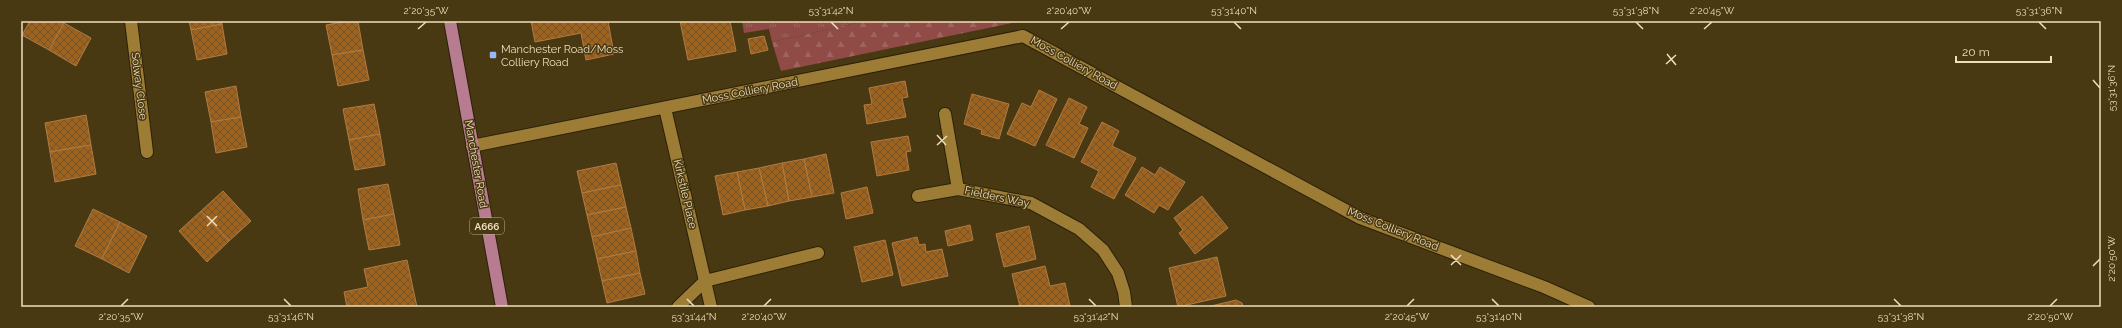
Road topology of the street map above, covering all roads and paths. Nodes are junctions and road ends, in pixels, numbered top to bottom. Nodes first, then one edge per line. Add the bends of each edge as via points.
1 (131, 21) edge
2 (450, 21) edge
3 (665, 108) junction
4 (945, 114) dead end
5 (472, 146) junction
6 (147, 152) dead end
7 (958, 189) junction
8 (918, 196) dead end
9 (818, 252) dead end
10 (705, 281) junction
11 (502, 307) edge
12 (678, 307) edge
13 (711, 307) edge
14 (1126, 307) edge
15 (1589, 307) edge

1 - 6 street, Solway Close
2 - 5 main road, Manchester Road / A666
3 - 5 street, Moss Colliery Road
3 - 10 street, Kirkstile Place
3 - 15 street, Moss Colliery Road via 1023,36 1360,218 1544,287
4 - 7 street, Fielders Way
5 - 11 main road, Manchester Road / A666
7 - 8 street, Fielders Way
7 - 14 street, Fielders Way via 1031,203 1079,229 1103,250 1118,273
9 - 10 street
10 - 12 street
10 - 13 street, Kirkstile Place

